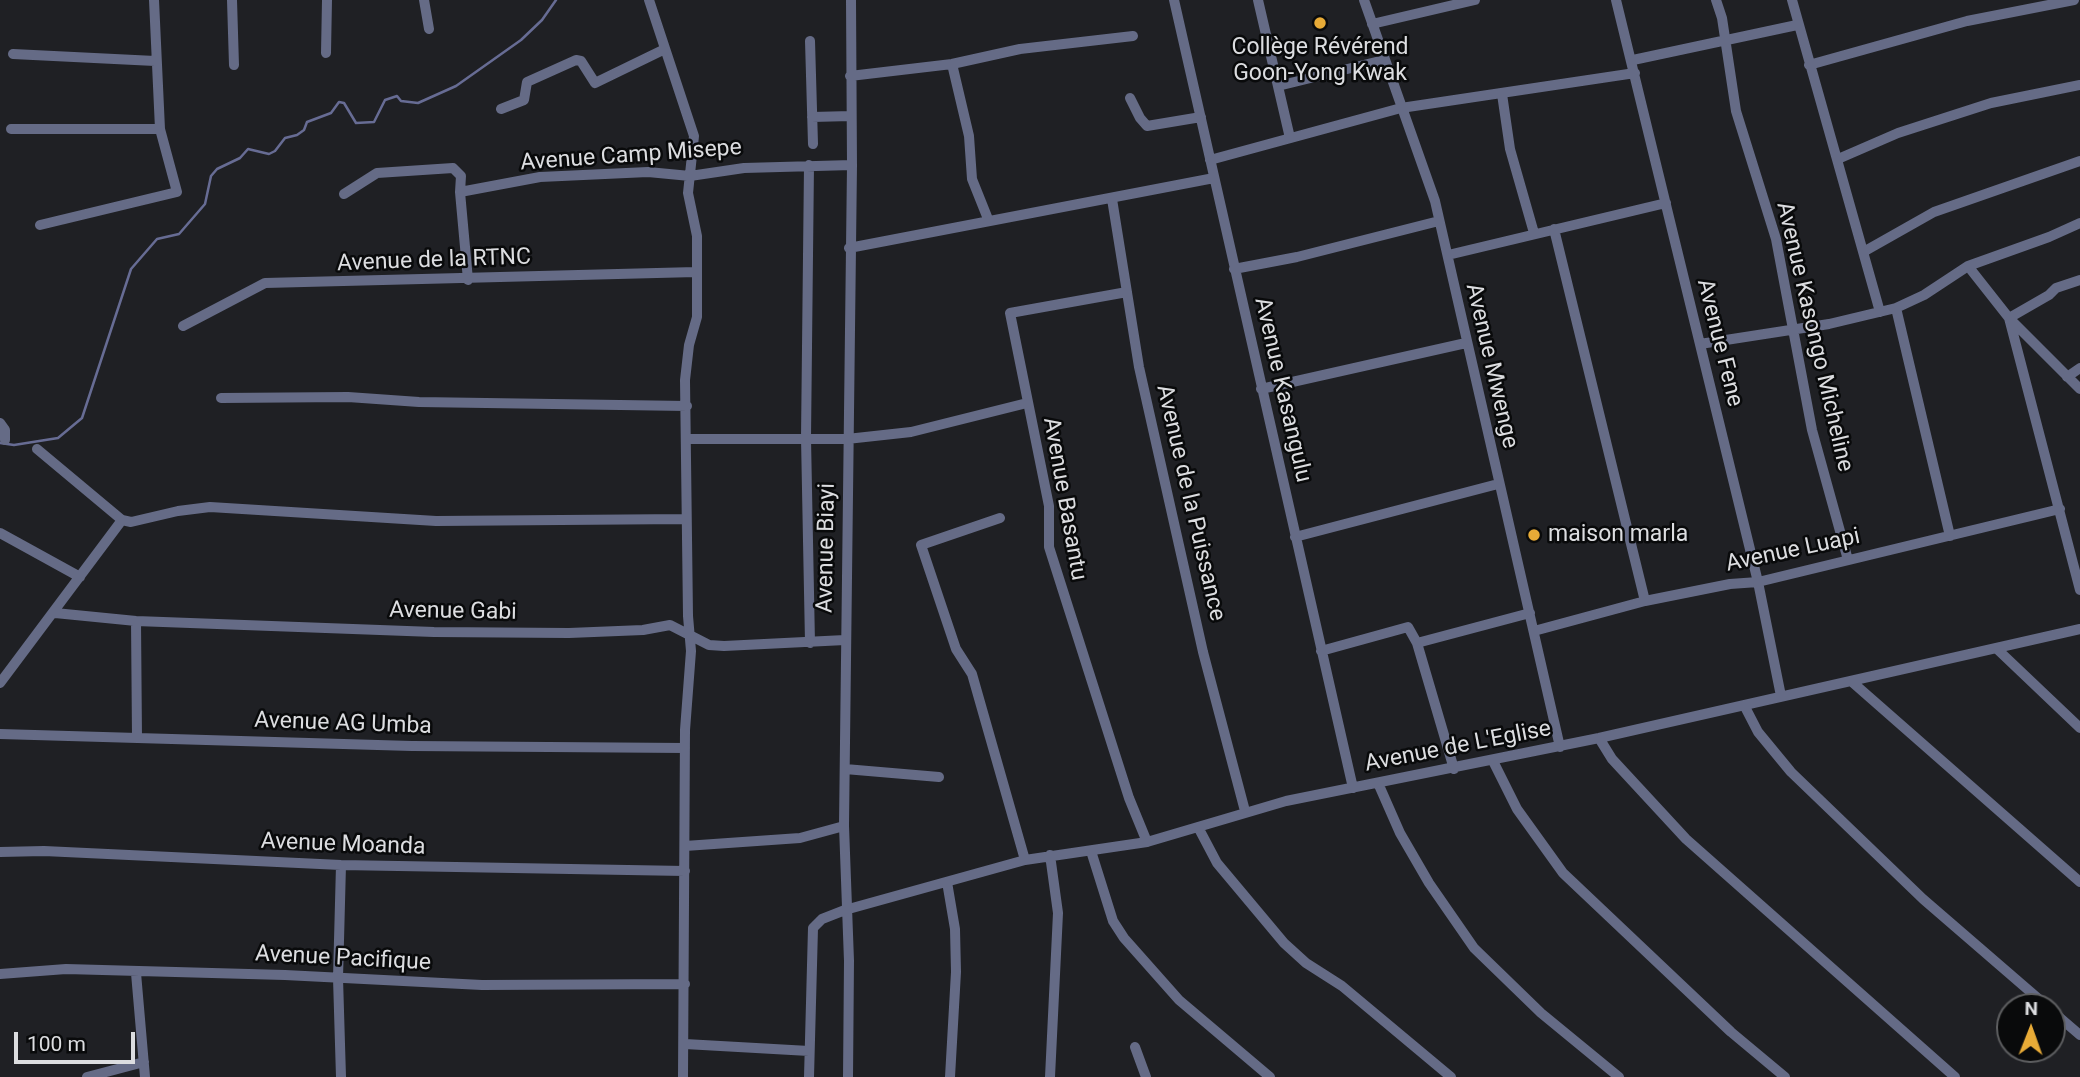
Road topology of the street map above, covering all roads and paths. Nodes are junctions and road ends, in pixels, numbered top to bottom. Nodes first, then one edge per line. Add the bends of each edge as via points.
1 (154, 0) edge
2 (232, 0) edge
3 (327, 0) edge
4 (424, 0) edge
5 (649, 0) edge
6 (851, 0) edge
7 (1174, 0) edge
8 (1258, 0) edge
9 (1364, 0) edge
10 (1475, 0) edge
11 (1616, 0) edge
12 (1716, 0) edge
13 (1792, 0) edge
14 (2074, 0) edge
15 (1372, 24) junction
16 (1797, 25) junction
17 (429, 29) dead end
18 (1133, 36) dead end
19 (810, 41) dead end
20 (1723, 41) junction
21 (665, 49) junction
22 (326, 53) dead end
23 (13, 54) dead end
24 (1384, 60) junction
25 (1633, 60) junction
26 (155, 61) junction
27 (953, 64) junction
28 (233, 65) dead end
29 (1809, 65) junction
30 (1635, 73) junction
31 (850, 76) junction
32 (2080, 85) edge
33 (1278, 86) junction
34 (1502, 94) junction
35 (1130, 98) dead end
36 (1401, 108) junction
37 (501, 109) dead end
38 (851, 116) junction
39 (813, 117) junction
40 (1200, 117) junction
41 (11, 129) dead end
42 (160, 129) junction
43 (1290, 138) junction
44 (813, 144) dead end
45 (1838, 159) junction
46 (1210, 160) junction
47 (2080, 161) edge
48 (809, 165) junction
49 (852, 165) junction
50 (690, 176) junction
51 (1214, 178) junction
52 (460, 192) junction
53 (344, 194) dead end
54 (1112, 199) junction
55 (1666, 203) junction
56 (988, 219) junction
57 (1439, 221) junction
58 (2080, 223) edge
59 (40, 225) dead end
60 (1554, 229) junction
61 (1534, 233) junction
62 (849, 248) junction
63 (1865, 251) junction
64 (1448, 254) junction
65 (1968, 266) junction
66 (1234, 269) junction
67 (696, 272) junction
68 (468, 280) junction
69 (2080, 280) edge
70 (1127, 292) junction
71 (1896, 308) junction
72 (1880, 312) junction
73 (2009, 318) junction
74 (183, 326) dead end
75 (1791, 330) junction
76 (1466, 343) junction
77 (1700, 344) junction
78 (2080, 368) edge
79 (2067, 377) junction
80 (1261, 389) junction
81 (2080, 389) edge
82 (220, 398) dead end
83 (1027, 403) junction
84 (687, 406) junction
85 (0, 423) edge
86 (806, 438) junction
87 (687, 439) junction
88 (846, 439) junction
89 (5, 440) dead end
90 (37, 449) dead end
91 (1498, 484) junction
92 (2060, 509) junction
93 (1000, 518) dead end
94 (686, 519) junction
95 (122, 520) junction
96 (0, 533) edge
97 (1950, 536) junction
98 (1295, 537) junction
99 (1848, 560) junction
100 (80, 577) junction
101 (1758, 582) junction
102 (2080, 590) edge
103 (1645, 601) junction
104 (55, 613) junction
105 (1530, 613) junction
106 (136, 621) junction
107 (2080, 629) edge
108 (1534, 631) junction
109 (690, 635) junction
110 (845, 640) junction
111 (810, 643) junction
112 (1417, 643) junction
113 (1996, 648) junction
114 (1321, 651) junction
115 (1851, 681) junction
116 (0, 683) edge
117 (1781, 696) junction
118 (1744, 705) junction
119 (2080, 728) edge
120 (0, 734) edge
121 (137, 738) junction
122 (1599, 738) junction
123 (1559, 747) junction
124 (685, 748) junction
125 (1493, 761) junction
126 (845, 769) junction
127 (1454, 769) junction
128 (939, 777) dead end
129 (1378, 783) junction
130 (1353, 788) junction
131 (1245, 811) junction
132 (844, 826) junction
133 (1198, 827) junction
134 (1147, 842) junction
135 (685, 846) junction
136 (1091, 851) junction
137 (0, 852) edge
138 (1050, 855) junction
139 (1025, 860) junction
140 (341, 865) junction
141 (685, 871) junction
142 (947, 882) junction
143 (2080, 882) edge
144 (845, 910) junction
145 (136, 973) junction
146 (0, 974) edge
147 (338, 978) junction
148 (685, 984) junction
149 (2032, 993) edge
150 (2066, 1023) edge
151 (2080, 1035) edge
152 (685, 1044) junction
153 (1135, 1047) dead end
154 (809, 1051) junction
155 (144, 1062) junction
156 (88, 1077) edge
157 (145, 1077) edge
158 (341, 1077) edge
159 (683, 1077) edge
160 (809, 1077) edge
161 (848, 1077) edge
162 (950, 1077) edge
163 (1050, 1077) edge
164 (1146, 1077) edge
165 (1270, 1077) edge
166 (1451, 1077) edge
167 (1619, 1077) edge
168 (1785, 1077) edge
169 (1955, 1077) edge

1 - 26 street
2 - 28 street
3 - 22 street
4 - 17 street
5 - 21 street
6 - 31 street, Avenue Biayi
7 - 40 street, Avenue Kasangulu
8 - 33 street
9 - 15 street, Avenue Mwenge
10 - 15 street
11 - 25 street, Avenue Fene
12 - 20 street, Avenue Kasongo Micheline
13 - 16 street
14 - 29 street via 1967,21
15 - 24 street, Avenue Mwenge
16 - 20 street
16 - 29 street
18 - 27 street via 1020,49
19 - 39 street
20 - 25 street
20 - 75 street, Avenue Kasongo Micheline via 1736,111 1776,239
21 - 37 street via 595,83 576,60 527,82 524,100
21 - 50 street via 694,136
23 - 26 street
24 - 33 street
24 - 36 street, Avenue Mwenge
25 - 30 street, Avenue Fene
26 - 42 street
27 - 31 street
27 - 56 street via 969,136 972,179
29 - 45 street
30 - 34 street
30 - 55 street, Avenue Fene
31 - 38 street, Avenue Biayi
32 - 45 street via 1991,103 1898,133
33 - 43 street
34 - 36 street
34 - 61 street via 1510,149
35 - 40 street via 1147,126
36 - 43 street
36 - 57 street, Avenue Mwenge
38 - 39 street
38 - 49 street, Avenue Biayi
39 - 44 street
40 - 46 street, Avenue Kasangulu
41 - 42 street
42 - 59 street via 177,189 174,194
43 - 46 street
45 - 63 street
46 - 51 street, Avenue Kasangulu
47 - 63 street via 1934,212
48 - 49 street, Avenue Camp Misepe
48 - 50 street, Avenue Camp Misepe
48 - 86 street
49 - 62 street, Avenue Biayi
50 - 52 street, Avenue Camp Misepe via 648,172 540,177
50 - 67 street via 689,199 697,230
51 - 54 street
51 - 66 street, Avenue Kasangulu
52 - 53 street via 459,170 435,168 377,173
52 - 68 street
54 - 56 street
54 - 70 street, Avenue de la Puissance
55 - 60 street
55 - 77 street, Avenue Fene
56 - 62 street
57 - 64 street, Avenue Mwenge
57 - 66 street
58 - 65 street
60 - 61 street
60 - 103 street
61 - 64 street
62 - 88 street, Avenue Biayi
63 - 72 street
64 - 76 street, Avenue Mwenge
65 - 71 street
65 - 73 street
66 - 80 street, Avenue Kasangulu
67 - 68 street, Avenue de la RTNC
67 - 84 street via 697,317 687,357
68 - 74 street, Avenue de la RTNC via 265,284
69 - 73 street via 2056,288
70 - 83 street, Avenue Basantu via 1010,311
70 - 131 street, Avenue de la Puissance via 1139,367 1203,652
71 - 72 street
71 - 97 street
72 - 75 street
73 - 79 street
73 - 92 street
75 - 77 street
75 - 99 street, Avenue Kasongo Micheline via 1812,430
76 - 80 street
76 - 91 street, Avenue Mwenge
77 - 101 street, Avenue Fene
78 - 79 street
79 - 81 street
80 - 98 street, Avenue Kasangulu
82 - 84 street
83 - 88 street via 933,429
83 - 134 street, Avenue Basantu via 1049,506 1049,547
84 - 87 street
85 - 89 street
86 - 87 street
86 - 88 street
86 - 111 street
87 - 94 street
88 - 110 street, Avenue Biayi
90 - 95 street
91 - 98 street
91 - 105 street, Avenue Mwenge
92 - 97 street, Avenue Luapi
92 - 102 street
93 - 139 street via 921,545 956,649 972,674
94 - 95 street via 436,521 210,508 178,510 139,522
94 - 109 street
95 - 100 street
96 - 100 street
97 - 99 street, Avenue Luapi
98 - 114 street, Avenue Kasangulu
99 - 101 street, Avenue Luapi
100 - 104 street
101 - 103 street, Avenue Luapi
101 - 117 street, Avenue Fene
103 - 108 street, Avenue Luapi
104 - 106 street, Avenue Gabi
104 - 116 street
105 - 108 street, Avenue Mwenge
105 - 112 street
106 - 109 street, Avenue Gabi via 569,633 670,625
106 - 121 street
107 - 113 street, Avenue de L'Eglise
108 - 123 street, Avenue Mwenge
109 - 111 street, Avenue Gabi via 709,645 724,646
109 - 124 street
110 - 111 street, Avenue Gabi
110 - 126 street, Avenue Biayi
112 - 114 street via 1408,627
112 - 127 street
113 - 115 street, Avenue de L'Eglise
113 - 119 street
114 - 130 street, Avenue Kasangulu
115 - 117 street, Avenue de L'Eglise
115 - 143 street
117 - 118 street, Avenue de L'Eglise
118 - 122 street, Avenue de L'Eglise
118 - 149 street via 1758,732 1791,772 1923,899
120 - 121 street, Avenue AG Umba
121 - 124 street, Avenue AG Umba
122 - 123 street, Avenue de L'Eglise
122 - 169 street via 1619,768 1686,839
123 - 125 street, Avenue de L'Eglise
124 - 135 street
125 - 127 street, Avenue de L'Eglise
125 - 168 street via 1517,809 1563,873
126 - 128 street
126 - 132 street, Avenue Biayi
127 - 129 street, Avenue de L'Eglise
129 - 130 street, Avenue de L'Eglise
129 - 167 street via 1429,883 1475,948 1541,1013
130 - 131 street, Avenue de L'Eglise
131 - 133 street, Avenue de L'Eglise
132 - 135 street via 800,838
132 - 144 street, Avenue Biayi
133 - 134 street, Avenue de L'Eglise
133 - 166 street via 1217,863 1284,943
134 - 136 street, Avenue de L'Eglise
135 - 141 street
136 - 138 street, Avenue de L'Eglise
136 - 165 street via 1113,921 1124,938 1180,1000
137 - 140 street, Avenue Moanda
138 - 139 street, Avenue de L'Eglise
138 - 163 street via 1058,913
139 - 142 street, Avenue de L'Eglise
140 - 141 street, Avenue Moanda
140 - 147 street
141 - 148 street
142 - 144 street, Avenue de L'Eglise
142 - 162 street via 956,961
144 - 154 street via 813,928
144 - 161 street, Avenue Biayi
145 - 146 street, Avenue Pacifique via 66,969
145 - 147 street, Avenue Pacifique
145 - 155 street
147 - 148 street, Avenue Pacifique via 482,985
147 - 158 street
148 - 152 street
150 - 151 street
152 - 154 street
152 - 159 street
153 - 164 street
154 - 160 street
155 - 156 street
155 - 157 street

